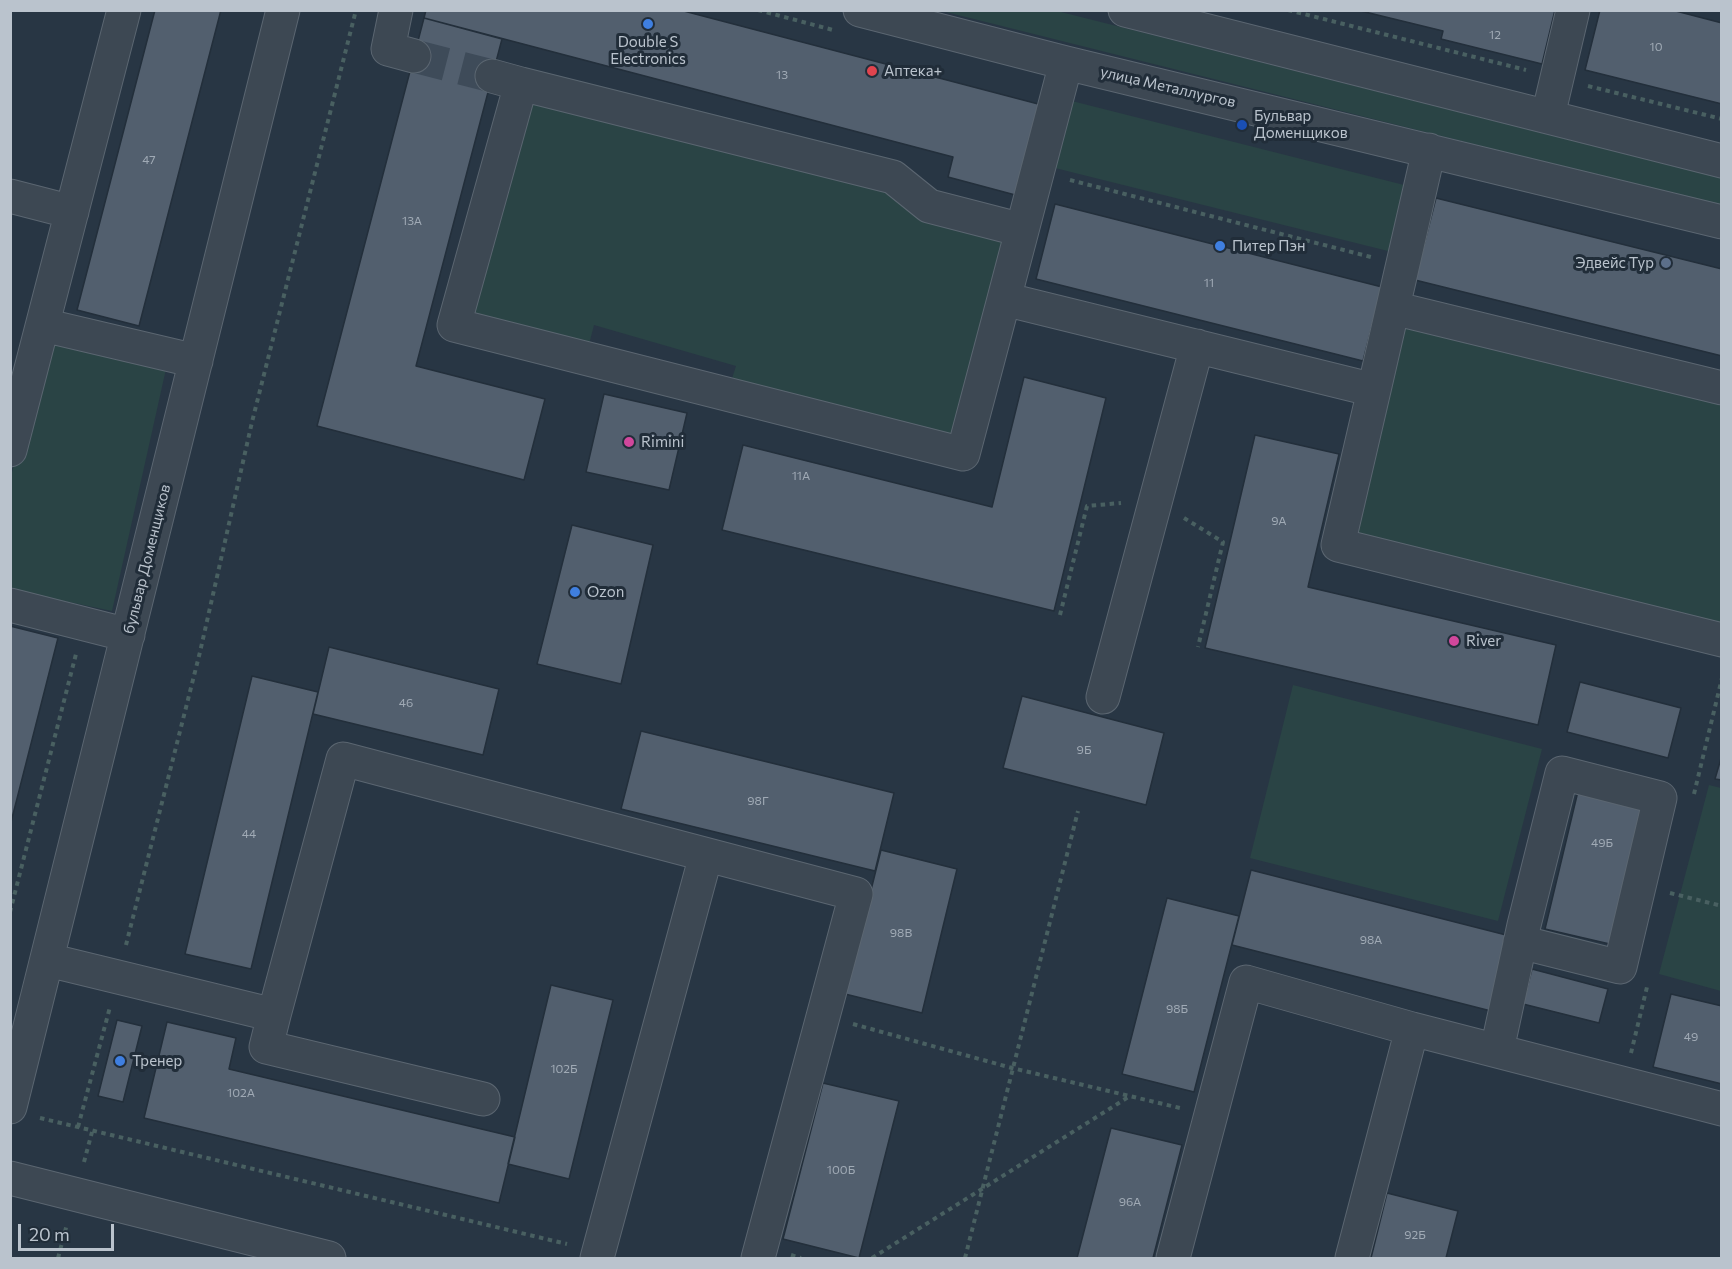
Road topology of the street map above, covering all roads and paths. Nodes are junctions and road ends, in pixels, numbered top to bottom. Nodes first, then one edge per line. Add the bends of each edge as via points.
1 (124, 10) edge
2 (283, 10) edge
3 (356, 10) edge
4 (396, 10) edge
5 (860, 10) edge
6 (1125, 10) edge
7 (1288, 10) edge
8 (1573, 10) edge
9 (414, 56) tunnel mouth
10 (1066, 63) junction
11 (1557, 78) junction
12 (1548, 116) junction
13 (1722, 118) edge
14 (1429, 150) junction
15 (1722, 160) edge
16 (1037, 172) junction
17 (10, 196) edge
18 (72, 212) junction
19 (1722, 222) edge
20 (1022, 230) junction
21 (1403, 265) junction
22 (1004, 299) junction
23 (1393, 308) junction
24 (43, 325) junction
25 (1197, 346) junction
26 (196, 362) junction
27 (1722, 388) edge
28 (1374, 390) junction
29 (10, 450) edge
30 (10, 605) edge
31 (83, 624) junction
32 (128, 635) junction
33 (1722, 640) edge
34 (1103, 697) dead end
35 (1078, 811) dead end
36 (706, 855) junction
37 (1639, 885) junction
38 (1722, 906) edge
39 (10, 912) edge
40 (1520, 942) junction
41 (48, 960) junction
42 (118, 977) junction
43 (274, 1015) junction
44 (824, 1016) junction
45 (1412, 1029) junction
46 (1497, 1050) junction
47 (1012, 1068) junction
48 (1130, 1096) junction
49 (483, 1099) dead end
50 (1722, 1109) edge
51 (22, 1111) edge
52 (1211, 1115) junction
53 (78, 1127) junction
54 (10, 1178) edge
55 (982, 1187) junction
56 (599, 1255) edge
57 (329, 1258) edge
58 (758, 1258) edge
59 (872, 1258) edge
60 (965, 1258) edge
61 (1173, 1258) edge
62 (1352, 1258) edge

1 - 18 street
2 - 26 street, бульвар Доменщиков
3 - 42 path
4 - 9 street via 388,49
5 - 10 street, улица Металлургов
6 - 12 street
7 - 11 path
8 - 11 street
10 - 14 street, улица Металлургов
10 - 16 street
11 - 12 street
11 - 13 path
12 - 15 street
14 - 19 street, улица Металлургов
14 - 21 street
16 - 20 street
16 - 21 path
17 - 18 street
18 - 24 street
20 - 22 street
20 - 22 street via 929,206 893,177 506,80 454,325 963,454
21 - 23 street
22 - 25 street
23 - 27 street
23 - 28 street
24 - 26 street
24 - 29 street
25 - 28 street
25 - 34 street
26 - 32 street, бульвар Доменщиков
28 - 33 street via 1338,545
30 - 31 street
31 - 32 street
31 - 39 path
32 - 41 street, бульвар Доменщиков
35 - 47 path
36 - 43 street via 343,759
36 - 44 street via 856,894
36 - 56 street
37 - 38 path
37 - 40 street via 1620,967
37 - 40 street via 1660,798 1562,773
40 - 46 street
41 - 42 street
41 - 51 street, бульвар Доменщиков
42 - 43 street
42 - 53 path
43 - 49 street via 266,1047
44 - 47 path
44 - 58 street
45 - 46 street
45 - 52 street via 1246,982
45 - 62 street
46 - 50 street
47 - 48 path
47 - 55 path
48 - 52 path
48 - 55 path
51 - 53 path
52 - 61 street
53 - 56 path
54 - 57 street
55 - 59 path
55 - 60 path

